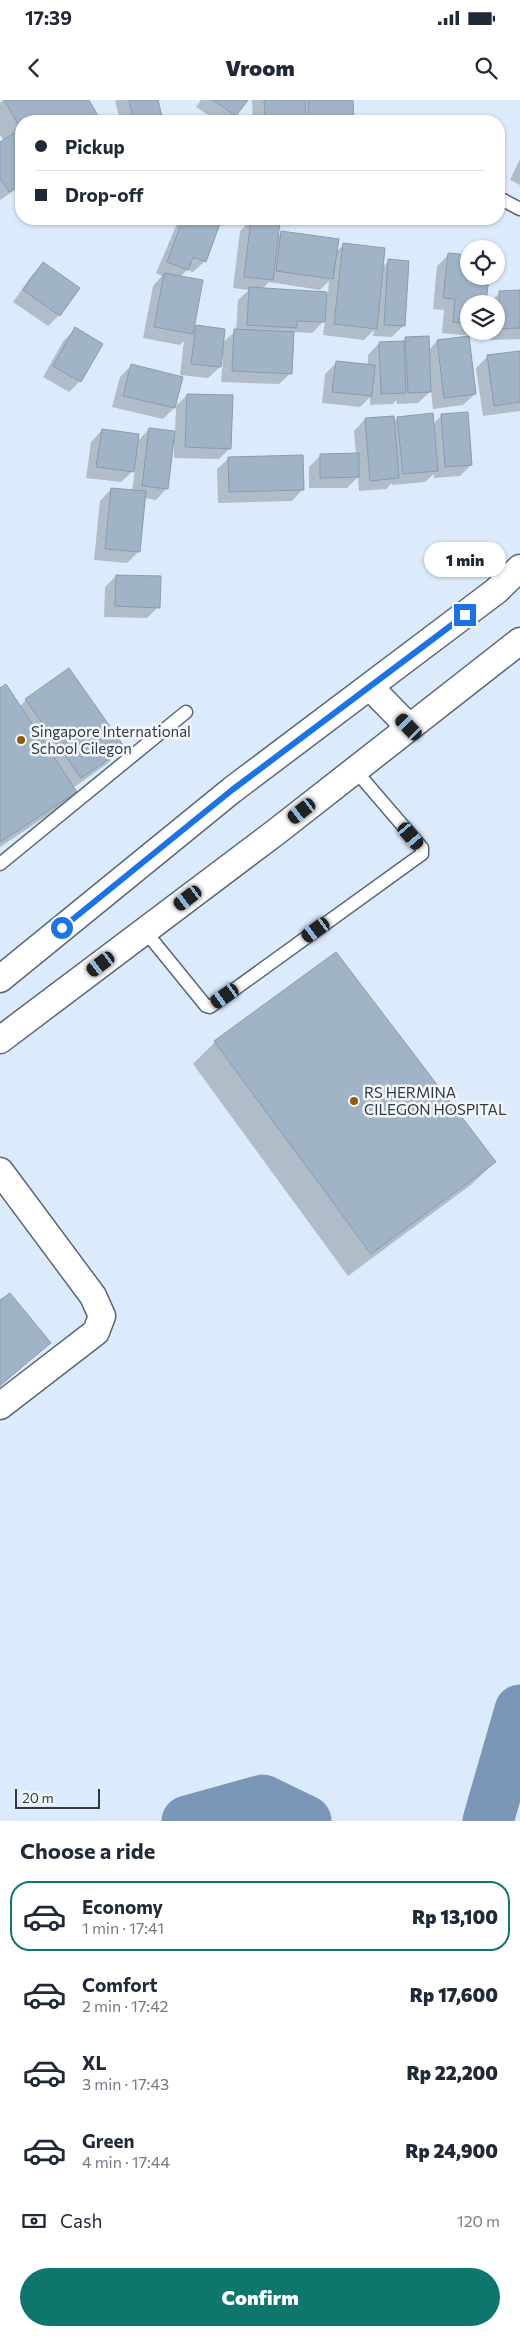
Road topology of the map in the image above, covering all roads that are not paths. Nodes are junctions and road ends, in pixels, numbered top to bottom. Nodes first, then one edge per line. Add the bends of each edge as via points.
1 (505, 201) edge
2 (520, 209) edge
3 (520, 568) edge
4 (520, 640) edge
5 (370, 686) junction
6 (186, 712) dead end
7 (409, 727) junction
8 (355, 770) junction
9 (0, 864) edge
10 (145, 931) junction
11 (0, 979) edge
12 (0, 1040) edge
13 (0, 1171) edge
14 (0, 1406) edge

1 - 2 lane
3 - 5 street via 496,592
4 - 7 street
5 - 7 street
5 - 11 street via 232,790
6 - 9 lane
7 - 8 street
8 - 10 street
8 - 10 lane via 422,848 422,854 210,1007
10 - 12 street
13 - 14 street via 93,1296 102,1316 96,1332

